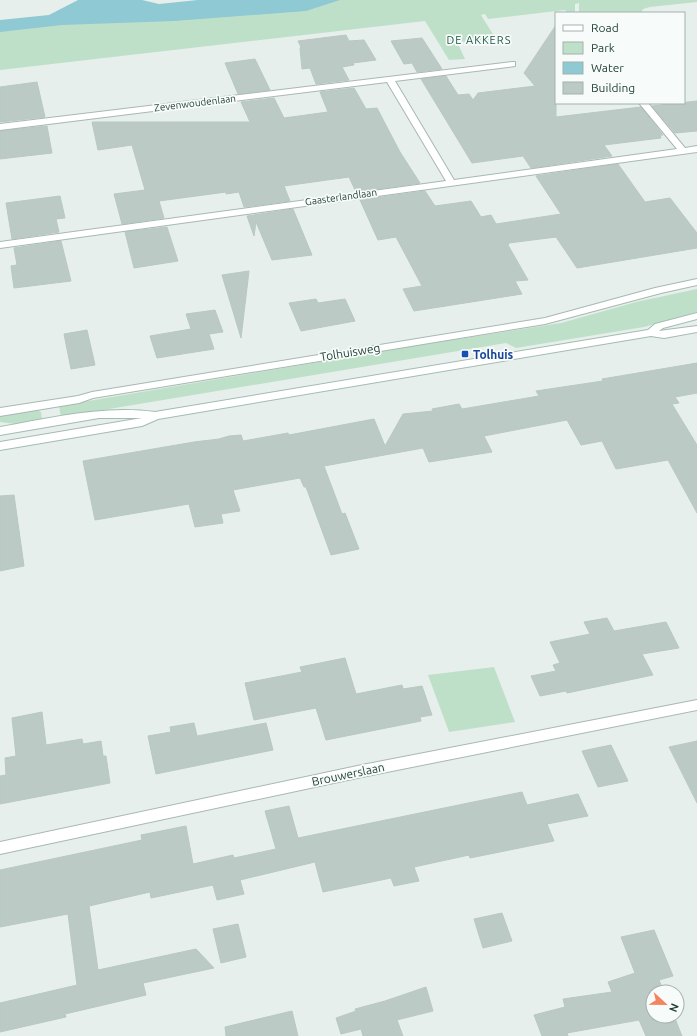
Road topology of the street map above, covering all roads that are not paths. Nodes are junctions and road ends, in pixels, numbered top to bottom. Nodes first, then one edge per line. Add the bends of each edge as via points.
1 (512, 64) dead end
2 (389, 78) junction
3 (644, 104) edge
4 (0, 127) edge
5 (697, 149) edge
6 (683, 150) junction
7 (452, 182) junction
8 (0, 245) edge
9 (697, 282) edge
10 (697, 316) edge
11 (697, 329) edge
12 (651, 333) junction
13 (0, 412) edge
14 (155, 416) junction
15 (0, 431) edge
16 (0, 446) edge
17 (697, 705) edge
18 (0, 848) edge

1 - 2 street, Zevenwoudenlaan
2 - 4 street, Zevenwoudenlaan
2 - 7 street
3 - 6 street
5 - 6 street, Gaasterlandlaan
6 - 7 street, Gaasterlandlaan
7 - 8 street, Gaasterlandlaan
9 - 13 street, Tolhuisweg via 539,322 92,394 80,399
10 - 12 street via 659,326
11 - 12 street via 664,335
12 - 14 street
14 - 15 street via 142,413 101,416
14 - 16 street via 142,422
17 - 18 street, Brouwerslaan via 362,771

